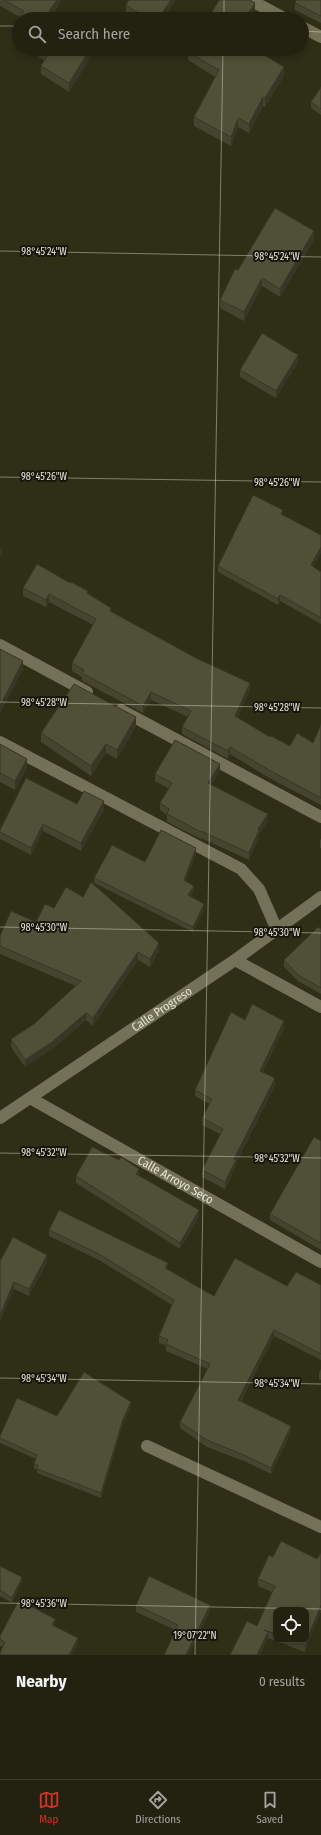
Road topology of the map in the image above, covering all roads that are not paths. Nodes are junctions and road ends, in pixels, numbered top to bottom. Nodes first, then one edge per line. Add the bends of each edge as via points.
1 (250, 0) edge
2 (273, 12) edge
3 (309, 31) edge
4 (321, 37) edge
5 (0, 645) edge
6 (98, 697) edge
7 (112, 705) edge
8 (0, 742) edge
9 (321, 817) edge
10 (321, 897) edge
11 (277, 930) junction
12 (235, 960) junction
13 (321, 1007) edge
14 (30, 1098) junction
15 (0, 1118) edge
16 (321, 1262) edge
17 (147, 1446) dead end
18 (321, 1527) edge

1 - 2 street
3 - 4 street
5 - 6 street
7 - 9 street
8 - 11 street via 241,869 258,889
10 - 11 street, Calle Progreso
11 - 12 street, Calle Progreso
12 - 13 street
12 - 14 street, Calle Progreso
14 - 15 street, Calle Progreso
14 - 16 street, Calle Arroyo Seco
17 - 18 street

